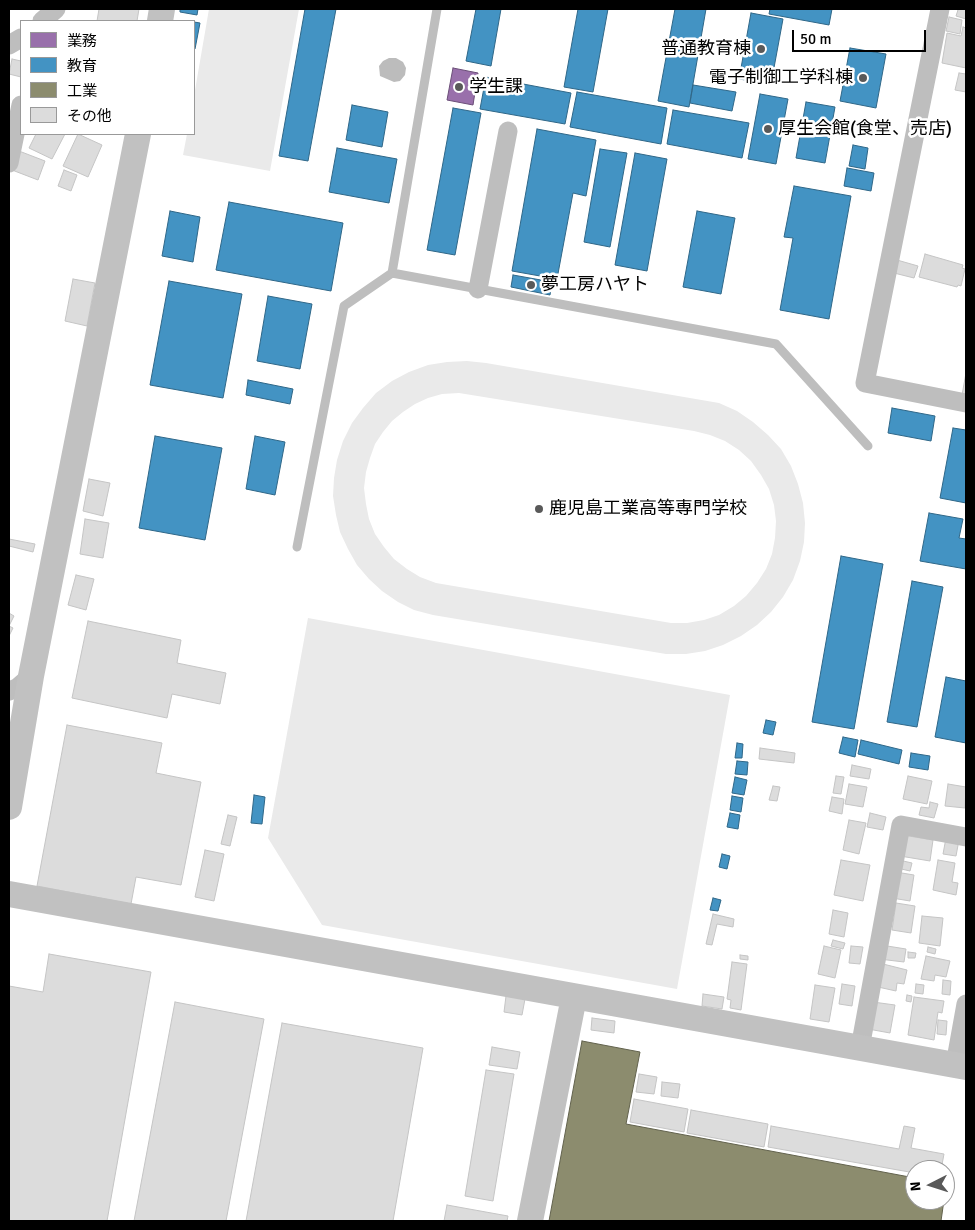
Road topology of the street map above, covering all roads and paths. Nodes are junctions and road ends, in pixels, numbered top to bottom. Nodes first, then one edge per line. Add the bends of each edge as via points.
1 (56, 9) edge
2 (437, 9) edge
3 (940, 9) edge
4 (43, 20) edge
5 (20, 39) edge
6 (9, 45) edge
7 (20, 110) edge
8 (508, 131) dead end
9 (138, 135) edge
10 (9, 163) edge
11 (392, 273) junction
12 (478, 289) junction
13 (966, 403) edge
14 (868, 446) dead end
15 (297, 547) dead end
16 (32, 676) junction
17 (9, 691) edge
18 (9, 807) edge
19 (966, 837) edge
20 (9, 894) edge
21 (574, 997) junction
22 (966, 1004) edge
23 (860, 1048) junction
24 (961, 1066) edge
25 (530, 1221) edge

1 - 4 street
2 - 11 lane
3 - 13 street via 865,383
5 - 6 street
7 - 10 street
8 - 12 street
9 - 16 street
11 - 12 lane
11 - 15 lane via 344,306
12 - 14 lane via 776,344
16 - 17 street
16 - 18 street
19 - 23 street via 901,825
20 - 21 street
21 - 23 street
21 - 25 street
22 - 24 street
23 - 24 street

